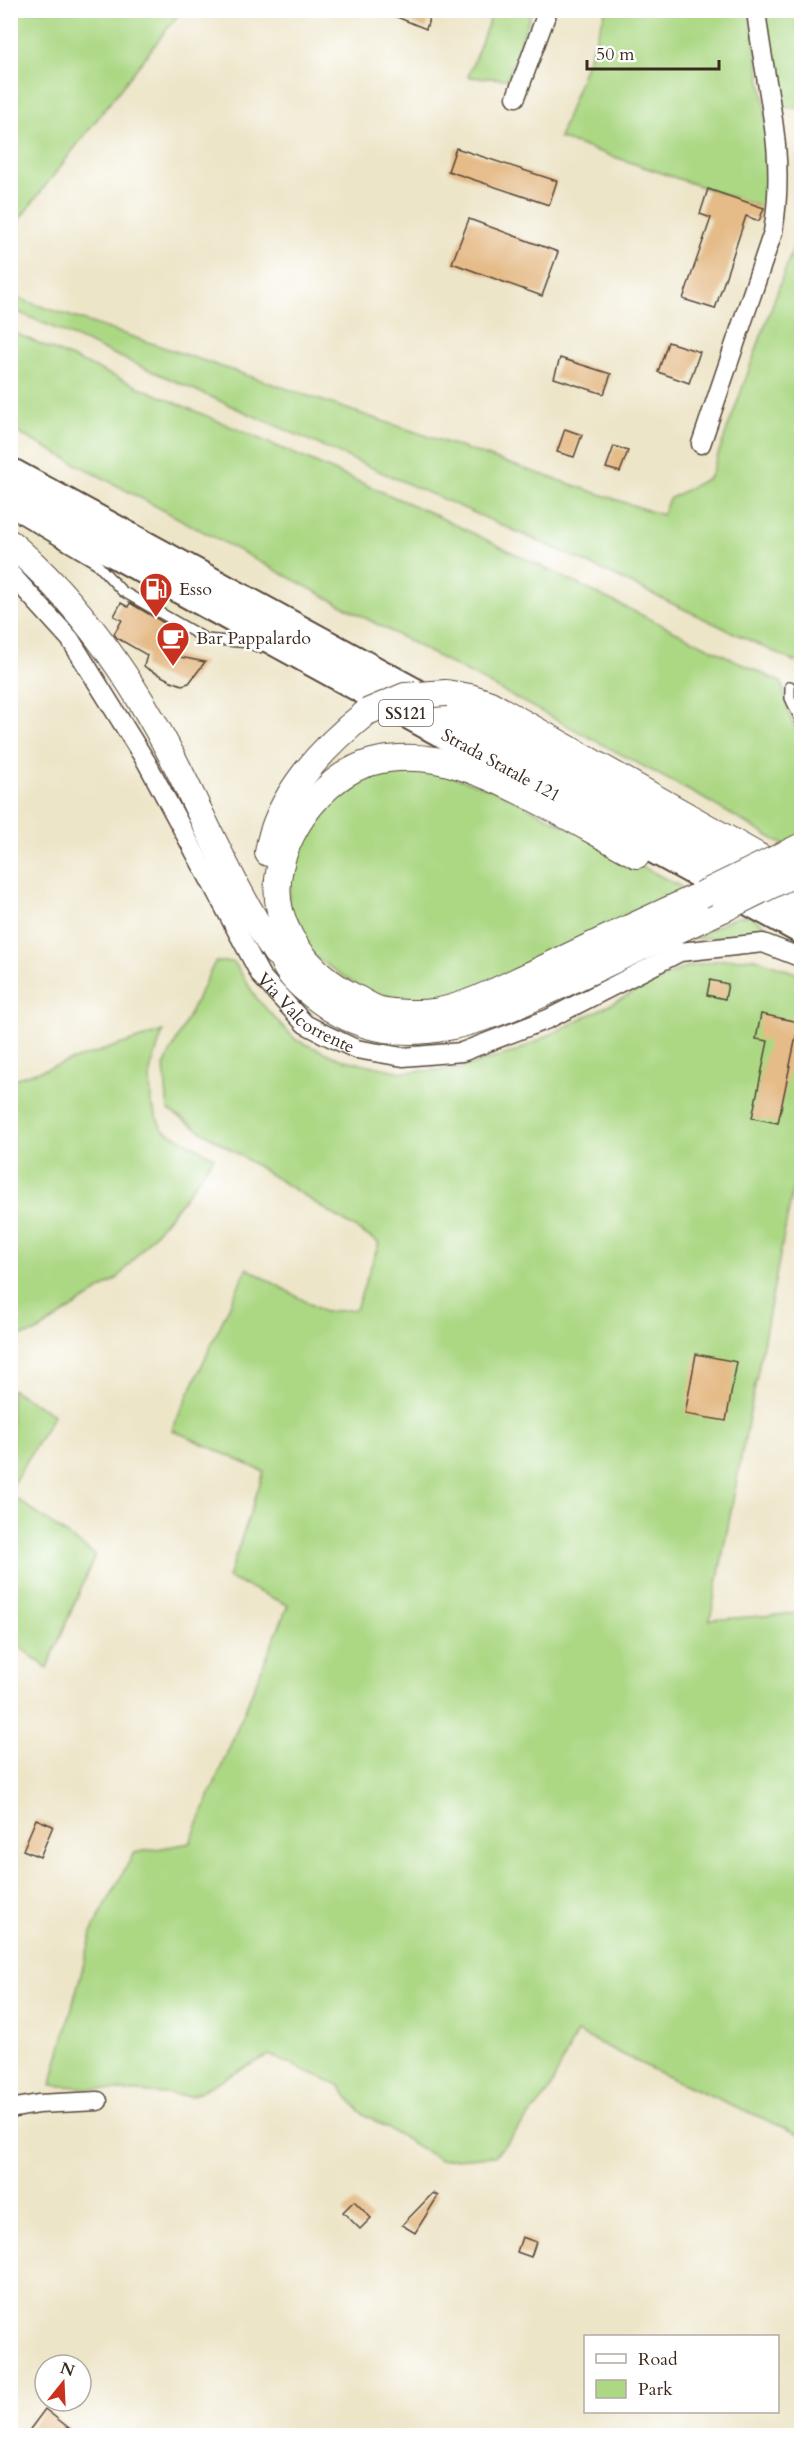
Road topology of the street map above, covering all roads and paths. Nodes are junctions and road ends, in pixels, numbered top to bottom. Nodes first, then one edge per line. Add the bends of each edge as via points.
1 (548, 10) edge
2 (756, 10) edge
3 (516, 97) dead end
4 (701, 444) dead end
5 (10, 472) edge
6 (10, 496) edge
7 (10, 512) edge
8 (10, 543) edge
9 (10, 573) edge
10 (270, 654) dead end
11 (790, 686) dead end
12 (365, 707) junction
13 (412, 717) junction
14 (801, 724) edge
15 (801, 846) edge
16 (801, 870) edge
17 (801, 881) edge
18 (801, 904) edge
19 (758, 906) junction
20 (801, 930) edge
21 (801, 958) edge
22 (287, 970) junction
23 (98, 2101) dead end
24 (10, 2109) edge

1 - 3 street
2 - 4 street via 773,111 779,198 773,232
5 - 18 main road, Strada Statale 121 / SS121
6 - 13 main road, Strada Statale 121 / SS121
7 - 10 lane via 96,563 122,591 206,639 249,643
8 - 22 main road via 71,601 99,637 182,775 250,916
9 - 21 street, Via Valcorrente via 70,639 130,735 261,976 305,1024 326,1035 356,1049 403,1057 462,1052 548,1019 680,952 763,943
11 - 14 lane via 790,698
12 - 13 lane
12 - 17 main road, bridge via 405,696 446,693 490,704
12 - 22 main road via 313,763 282,811 269,843 265,895
13 - 19 main road, Strada Statale 121 / SS121
15 - 19 main road, bridge via 701,895 483,996 433,1012 380,1010 335,987 299,953 280,911 279,873 290,837 305,812 333,782 363,765 405,757 462,766 688,883
16 - 22 main road, bridge via 539,995 470,1023 402,1031 355,1022 332,1011
19 - 20 main road, Strada Statale 121 / SS121
23 - 24 street

